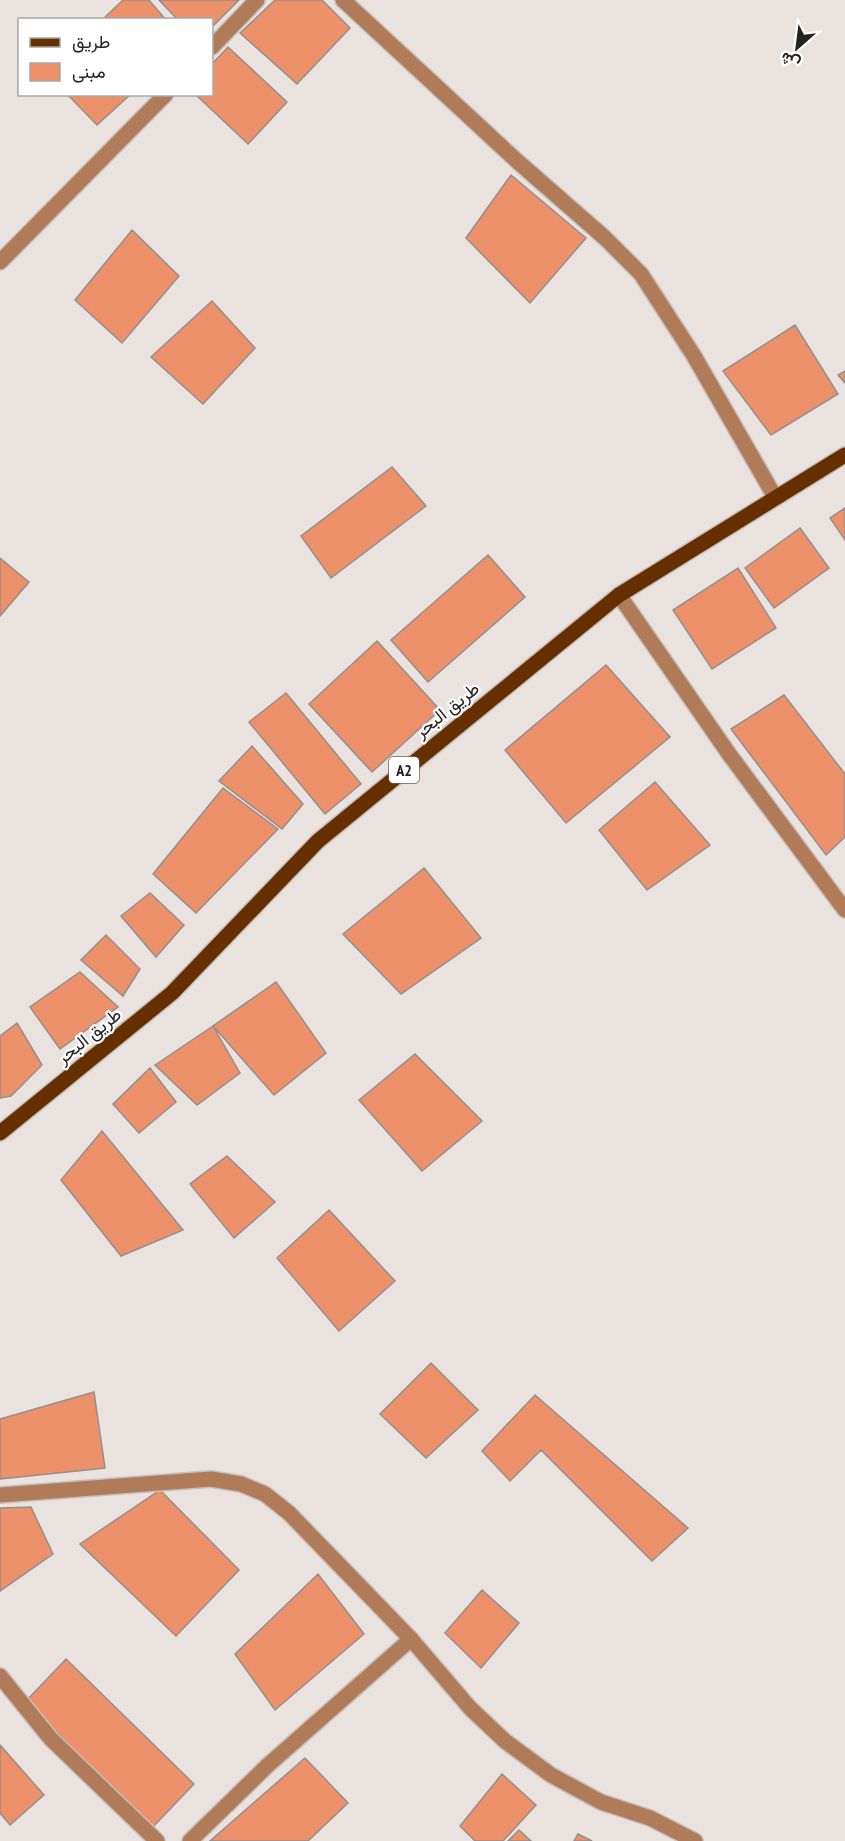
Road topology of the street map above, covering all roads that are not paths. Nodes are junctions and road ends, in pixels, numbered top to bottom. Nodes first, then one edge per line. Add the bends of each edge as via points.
1 (257, 0) edge
2 (343, 0) edge
3 (213, 46) edge
4 (164, 96) edge
5 (0, 262) edge
6 (845, 455) edge
7 (775, 497) junction
8 (619, 595) junction
9 (845, 910) edge
10 (0, 1133) edge
11 (0, 1495) edge
12 (411, 1639) junction
13 (0, 1676) edge
14 (156, 1841) edge
15 (190, 1841) edge
16 (695, 1841) edge

1 - 3 street
2 - 7 street via 641,274 694,356
4 - 5 street
6 - 7 main road, طريق البحر / A2
7 - 8 main road, طريق البحر / A2
8 - 9 street via 729,754
8 - 10 main road, طريق البحر / A2 via 318,841 172,993
11 - 12 street via 210,1479 241,1484 265,1494 289,1513
12 - 15 street via 267,1766
12 - 16 street via 470,1708 505,1741 551,1775 601,1802 650,1818
13 - 14 street via 51,1739

